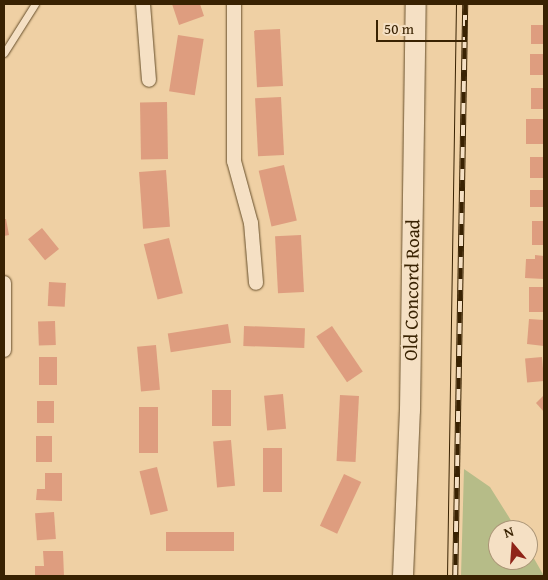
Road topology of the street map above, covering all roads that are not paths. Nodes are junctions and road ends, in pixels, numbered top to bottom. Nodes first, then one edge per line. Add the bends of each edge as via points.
1 (35, 4) edge
2 (143, 4) edge
3 (234, 4) edge
4 (416, 4) edge
5 (4, 53) edge
6 (149, 80) dead end
7 (4, 283) edge
8 (256, 283) dead end
9 (4, 350) edge
10 (403, 576) edge

1 - 5 lane
2 - 6 street
3 - 8 street via 234,162 251,223
4 - 10 street, Old Concord Road via 410,410
7 - 9 street

